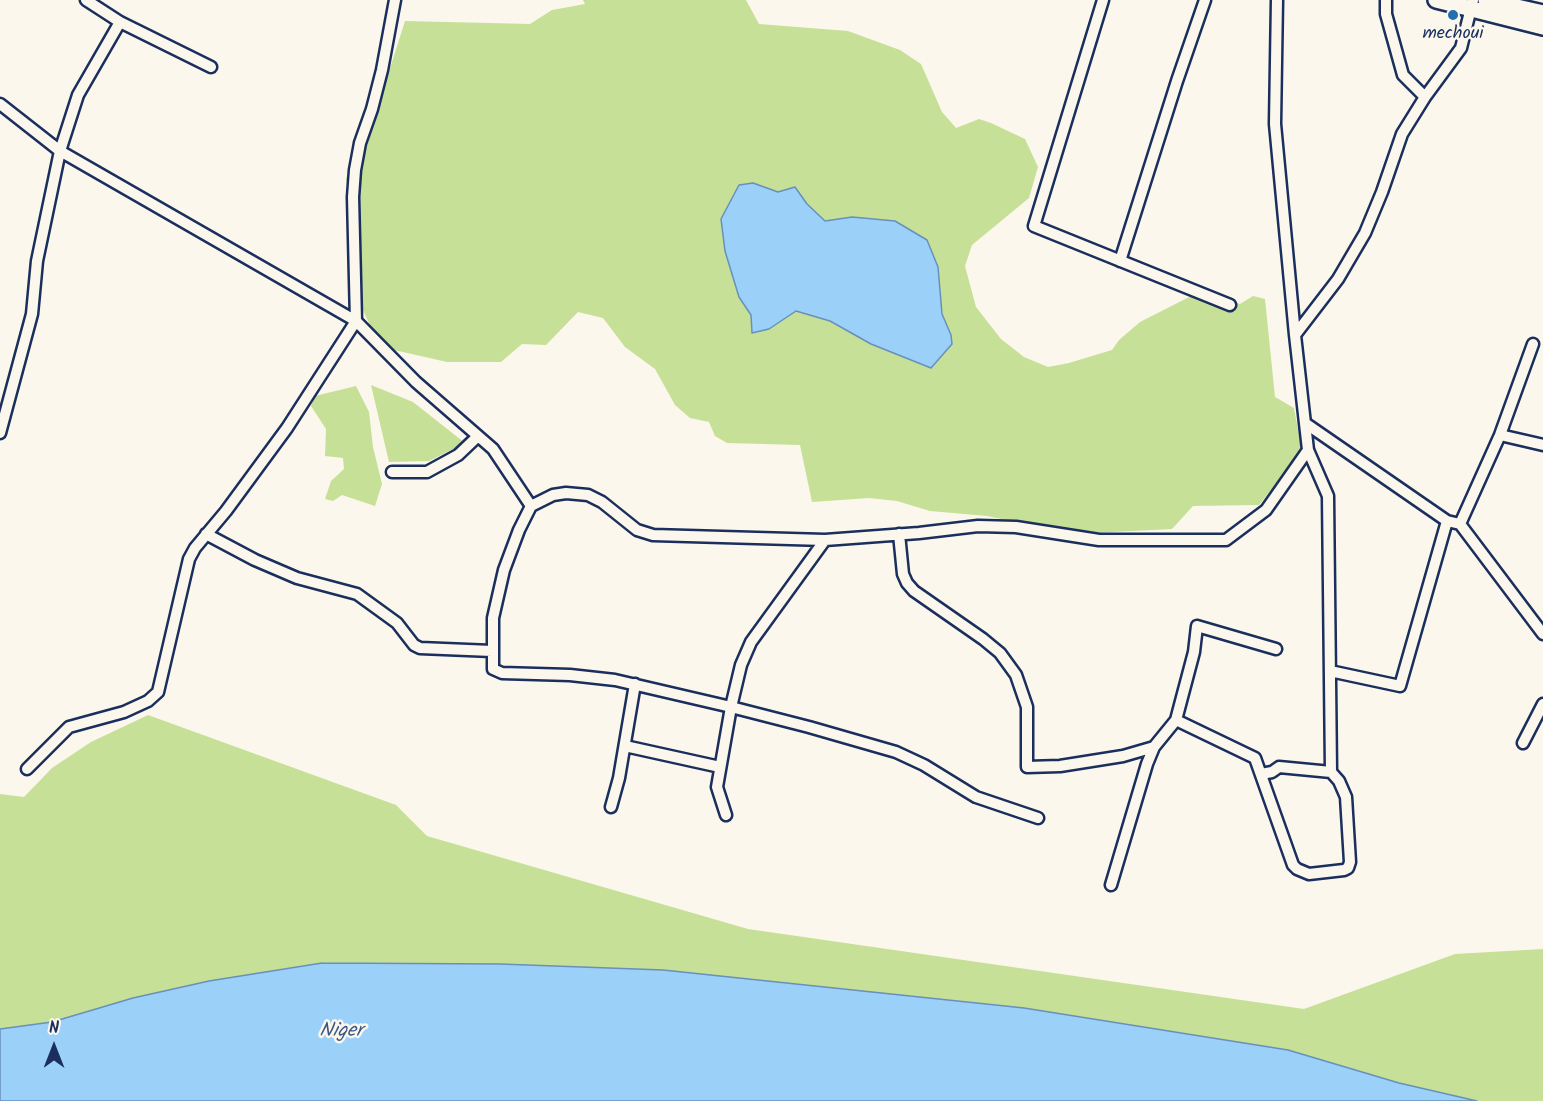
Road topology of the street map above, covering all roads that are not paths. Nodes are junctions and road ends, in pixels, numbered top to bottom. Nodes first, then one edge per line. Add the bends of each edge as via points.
1 (86, 0) edge
2 (395, 0) edge
3 (1103, 0) edge
4 (1206, 0) edge
5 (1277, 0) edge
6 (1386, 0) edge
7 (1436, 0) edge
8 (1486, 0) edge
9 (1472, 5) edge
10 (1543, 14) edge
11 (120, 22) junction
12 (1543, 27) edge
13 (210, 67) dead end
14 (1425, 97) junction
15 (0, 104) edge
16 (60, 151) junction
17 (1120, 261) junction
18 (1230, 305) dead end
19 (356, 321) junction
20 (1295, 335) junction
21 (1533, 344) dead end
22 (1305, 423) junction
23 (0, 433) edge
24 (1500, 435) junction
25 (478, 436) junction
26 (1543, 445) edge
27 (1308, 450) junction
28 (392, 472) dead end
29 (531, 506) junction
30 (1447, 520) junction
31 (1460, 524) junction
32 (206, 534) junction
33 (899, 534) junction
34 (825, 540) junction
35 (1543, 634) edge
36 (1276, 650) dead end
37 (492, 651) junction
38 (1330, 671) junction
39 (635, 684) junction
40 (1543, 704) edge
41 (730, 707) junction
42 (1176, 720) junction
43 (1523, 743) dead end
44 (625, 746) junction
45 (1154, 747) junction
46 (720, 767) junction
47 (27, 769) dead end
48 (1331, 772) junction
49 (1261, 774) junction
50 (611, 807) dead end
51 (726, 815) dead end
52 (1038, 818) dead end
53 (1111, 885) dead end

1 - 11 street
2 - 19 street via 382,70 355,170
3 - 17 street via 1034,226
4 - 17 street
5 - 20 street via 1275,124
6 - 14 street via 1386,14 1403,75
7 - 9 main road
8 - 10 main road
9 - 12 main road
9 - 14 street via 1459,53
11 - 13 street
11 - 16 street via 78,95
14 - 20 street via 1402,134 1361,240 1338,279
15 - 16 street
16 - 19 street
16 - 23 street via 38,261 32,314
17 - 18 street
19 - 25 street via 416,382
19 - 32 street via 287,428
20 - 22 street
21 - 24 street
22 - 27 street
22 - 30 street
24 - 26 street
24 - 31 street
25 - 28 street via 458,455 427,472
25 - 29 street via 500,458
27 - 33 street via 1266,510 1226,540 1099,540 1000,526
27 - 38 street via 1328,496
29 - 34 street via 560,494 588,495 637,530 653,535
29 - 37 street via 498,592
30 - 31 street
30 - 38 street via 1400,686
31 - 35 street
32 - 37 street via 297,578 357,594 397,623 420,648
32 - 47 street via 189,559 158,692 124,712 69,727
33 - 34 street
33 - 45 street via 907,583 992,646 1016,675 1027,707 1027,767 1060,766
34 - 41 street via 751,642
36 - 42 street via 1197,626
37 - 39 street via 491,665 496,672 570,675
38 - 48 street
39 - 41 street
39 - 44 street
40 - 43 street
41 - 46 street
41 - 52 street via 896,752 976,797
42 - 45 street
42 - 49 street via 1255,758
44 - 46 street
44 - 50 street
45 - 53 street
46 - 51 street via 717,788
48 - 49 street via 1279,768
48 - 49 street via 1346,797 1350,862 1344,870 1309,874 1293,865

